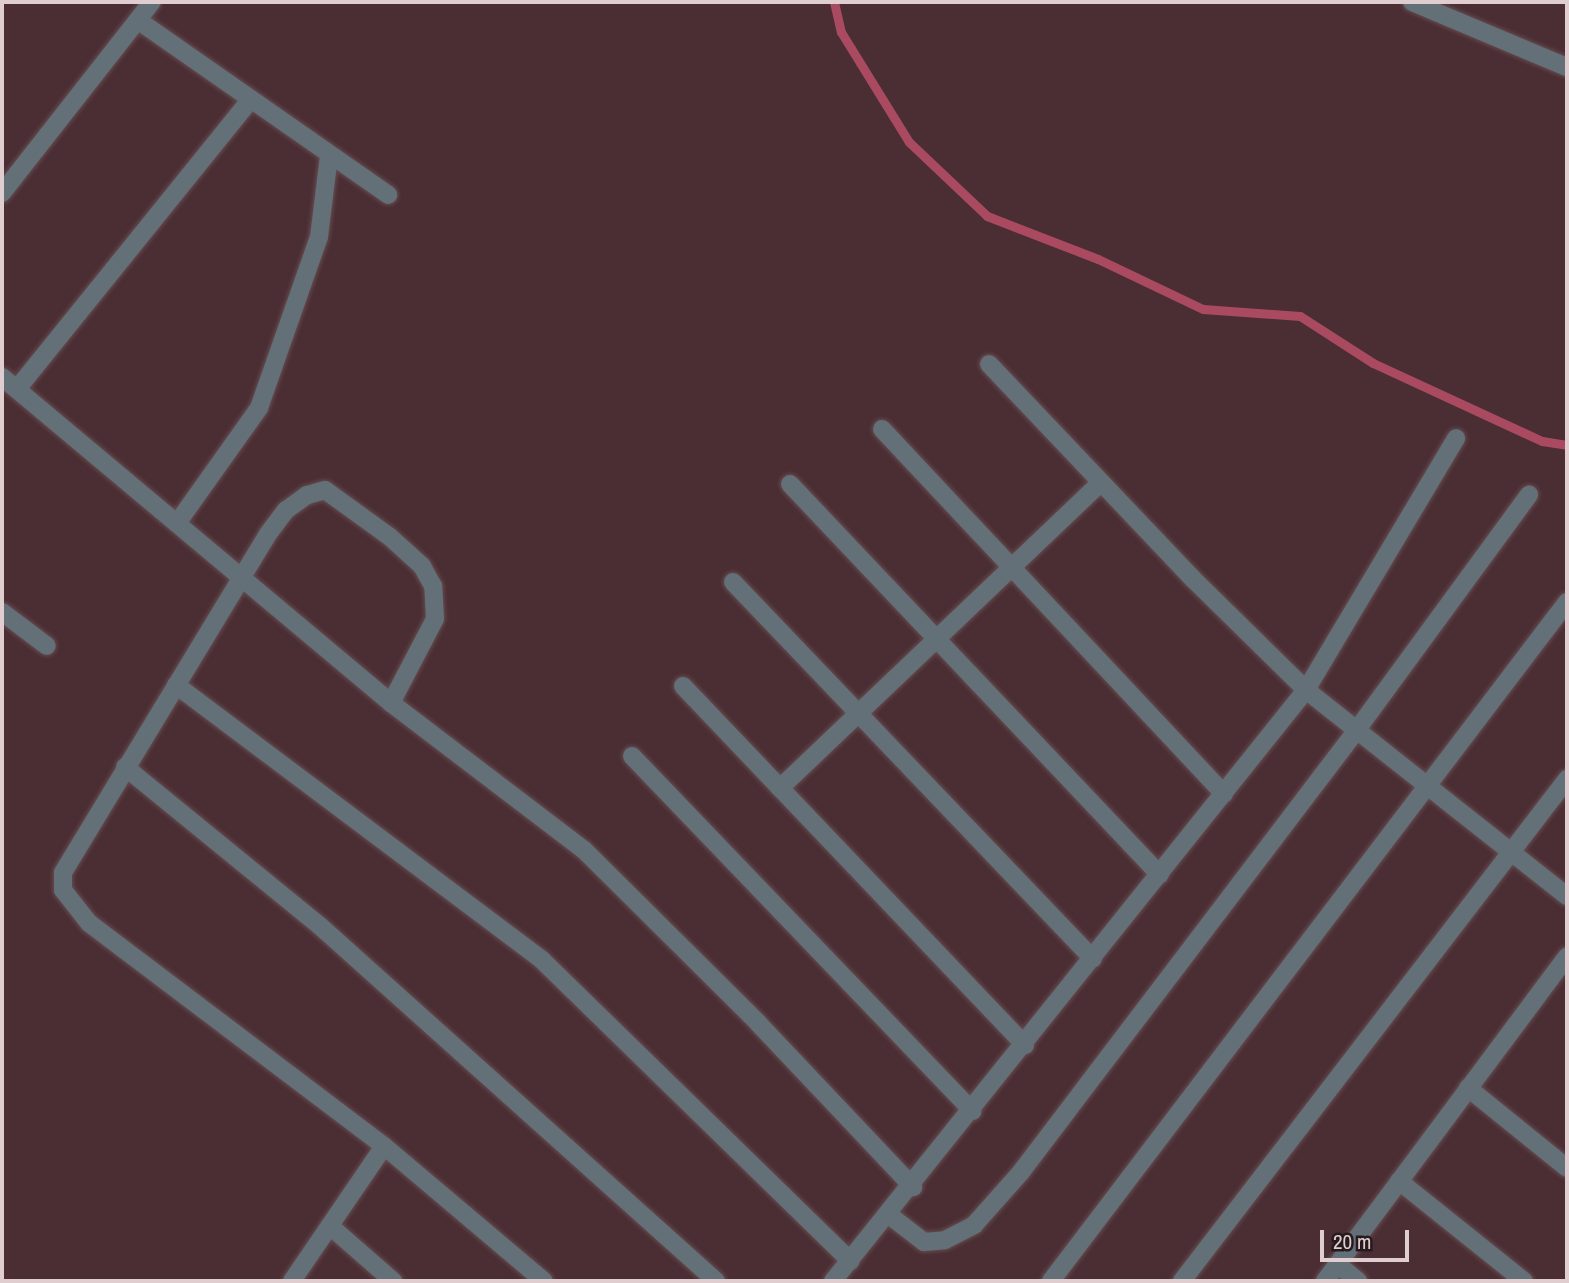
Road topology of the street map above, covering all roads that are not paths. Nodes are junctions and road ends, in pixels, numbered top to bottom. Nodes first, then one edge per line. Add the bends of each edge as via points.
1 (152, 2) edge
2 (1412, 2) edge
3 (138, 21) junction
4 (1567, 67) edge
5 (250, 100) junction
6 (329, 155) junction
7 (2, 193) edge
8 (388, 195) dead end
9 (989, 364) dead end
10 (2, 377) edge
11 (17, 389) junction
12 (882, 429) dead end
13 (1456, 438) dead end
14 (1101, 482) junction
15 (790, 484) dead end
16 (1529, 495) dead end
17 (178, 522) junction
18 (1011, 567) junction
19 (241, 580) junction
20 (733, 582) dead end
21 (1567, 602) edge
22 (2, 612) edge
23 (936, 638) junction
24 (47, 646) dead end
25 (176, 685) junction
26 (683, 686) dead end
27 (1306, 690) junction
28 (391, 703) junction
29 (859, 713) junction
30 (1356, 731) junction
31 (632, 755) dead end
32 (125, 767) junction
33 (1567, 779) edge
34 (1427, 785) junction
35 (780, 788) junction
36 (1223, 794) junction
37 (1513, 853) junction
38 (1160, 875) junction
39 (1567, 896) edge
40 (1567, 956) edge
41 (1093, 959) junction
42 (1025, 1045) junction
43 (1468, 1088) junction
44 (973, 1111) junction
45 (384, 1146) junction
46 (1567, 1168) edge
47 (1399, 1181) junction
48 (913, 1187) junction
49 (889, 1215) junction
50 (330, 1226) junction
51 (850, 1261) junction
52 (1337, 1264) junction
53 (292, 1281) edge
54 (393, 1281) edge
55 (544, 1281) edge
56 (716, 1281) edge
57 (833, 1281) edge
58 (1051, 1281) edge
59 (1182, 1281) edge
60 (1325, 1281) edge
61 (1358, 1281) edge
62 (1524, 1281) edge

1 - 3 street
2 - 4 street
3 - 5 street
3 - 7 street
5 - 6 street
5 - 11 street
6 - 8 street
6 - 17 street via 319,237 259,408
9 - 14 street
10 - 11 street
11 - 17 street
12 - 18 street
13 - 27 street
14 - 18 street
14 - 27 street
15 - 23 street
16 - 30 street
17 - 19 street
18 - 23 street
18 - 36 street
19 - 25 street
19 - 28 street
19 - 28 street via 286,510 307,495 326,490 390,537 422,566 433,586 435,619
20 - 29 street
21 - 34 street
22 - 24 street
23 - 29 street
23 - 38 street
25 - 32 street
25 - 51 street via 542,960
26 - 35 street
27 - 30 street
27 - 36 street
28 - 48 street via 584,850 758,1023
29 - 35 street
29 - 41 street
30 - 34 street
30 - 49 street via 1021,1172 974,1225 945,1240 924,1242
31 - 44 street
32 - 45 street via 63,873 63,890 75,907
32 - 56 street via 320,926
33 - 37 street
34 - 37 street
34 - 58 street
35 - 42 street
36 - 38 street
37 - 39 street
37 - 59 street
38 - 41 street
40 - 43 street
41 - 42 street
42 - 44 street
43 - 46 street
43 - 47 street
44 - 48 street
45 - 50 street
45 - 55 street
47 - 52 street
47 - 62 street
48 - 49 street
49 - 51 street
50 - 53 street
50 - 54 street
51 - 57 street
52 - 60 street
52 - 61 street

